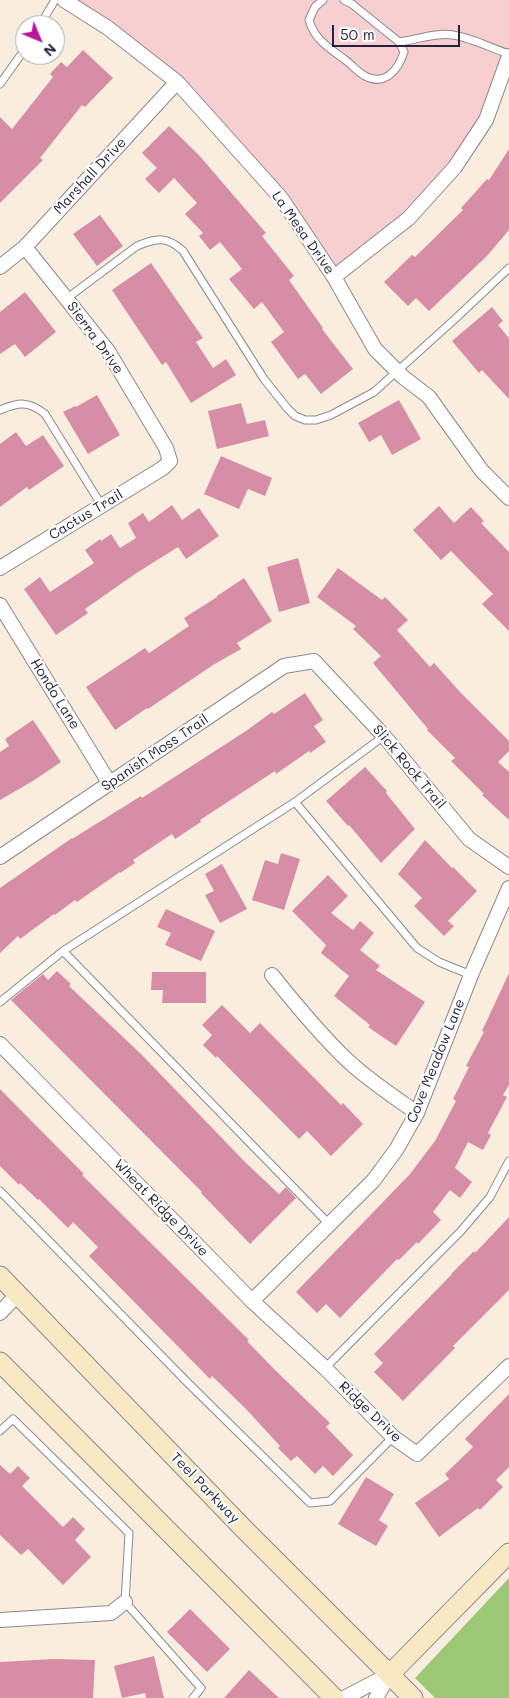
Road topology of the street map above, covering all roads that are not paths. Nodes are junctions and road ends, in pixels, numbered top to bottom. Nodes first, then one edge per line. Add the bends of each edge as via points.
1 (55, 0) edge
2 (64, 0) edge
3 (323, 0) edge
4 (344, 0) edge
5 (46, 15) edge
6 (399, 42) junction
7 (509, 55) edge
8 (15, 63) edge
9 (177, 82) junction
10 (0, 84) edge
11 (25, 247) junction
12 (0, 267) edge
13 (509, 268) edge
14 (334, 277) junction
15 (66, 299) junction
16 (397, 371) junction
17 (0, 410) edge
18 (170, 461) joint
19 (509, 498) edge
20 (102, 506) junction
21 (0, 568) edge
22 (0, 605) edge
23 (314, 662) joint
24 (384, 736) junction
25 (110, 784) junction
26 (295, 802) junction
27 (0, 857) edge
28 (509, 867) edge
29 (509, 888) edge
30 (63, 951) junction
31 (272, 975) dead end
32 (471, 975) junction
33 (0, 1002) edge
34 (0, 1044) edge
35 (417, 1113) junction
36 (509, 1160) edge
37 (0, 1191) edge
38 (329, 1224) junction
39 (0, 1276) edge
40 (18, 1294) junction
41 (252, 1301) junction
42 (0, 1313) edge
43 (0, 1362) edge
44 (509, 1366) edge
45 (325, 1368) junction
46 (0, 1431) edge
47 (393, 1437) junction
48 (509, 1553) edge
49 (125, 1602) junction
50 (0, 1620) edge
51 (390, 1674) junction
52 (193, 1698) edge
53 (334, 1698) edge
54 (344, 1698) edge
55 (376, 1698) edge
56 (413, 1698) edge

1 - 5 lane
2 - 9 street, La Mesa Drive via 108,28
3 - 6 lane via 315,7 309,20 312,32 366,76 378,79 390,75 400,65 404,52
4 - 6 lane
6 - 7 lane via 452,35
7 - 14 street via 486,120 455,166 409,218
8 - 10 lane
9 - 11 street, Marshall Drive
9 - 14 street, La Mesa Drive via 280,198
11 - 12 street, Marshall Drive
11 - 15 street, Sierra Drive
13 - 16 lane
14 - 16 street, La Mesa Drive via 375,349
15 - 16 lane via 137,246 160,239 171,241 183,251 264,379 295,416 316,420 331,415 374,392
15 - 18 street, Sierra Drive via 108,351 166,448
16 - 19 street, La Mesa Drive via 429,397 482,471
17 - 20 lane via 13,404 26,404 45,414
18 - 20 street, Cactus Trail
20 - 21 street, Cactus Trail
22 - 25 street, Hondo Lane
23 - 24 street, Slick Rock Trail
23 - 25 street, Spanish Moss Trail via 284,666
24 - 26 lane
24 - 28 street, Slick Rock Trail via 469,838
25 - 27 street, Spanish Moss Trail
26 - 30 lane
26 - 32 lane via 417,948 439,962
29 - 32 street, Cove Meadow Lane
30 - 33 lane
30 - 38 lane
31 - 35 street via 314,1027 348,1060
32 - 35 street, Cove Meadow Lane
34 - 41 street, Wheat Ridge Drive
35 - 38 street, Cove Meadow Lane via 373,1181
36 - 45 lane via 490,1197 461,1231
37 - 47 lane via 310,1503 330,1501
38 - 41 street, Cove Meadow Lane
39 - 40 main road, Teel Parkway
40 - 42 street
40 - 51 main road, Teel Parkway via 243,1528
41 - 45 street, Wheat Ridge Drive
43 - 53 main road
44 - 47 street, Ridge Drive via 417,1454
45 - 47 street, Ridge Drive
46 - 49 lane via 13,1419 129,1533
48 - 51 main road
49 - 50 street via 111,1613
49 - 52 lane via 201,1688
51 - 54 street
51 - 55 street
51 - 56 main road, Teel Parkway

